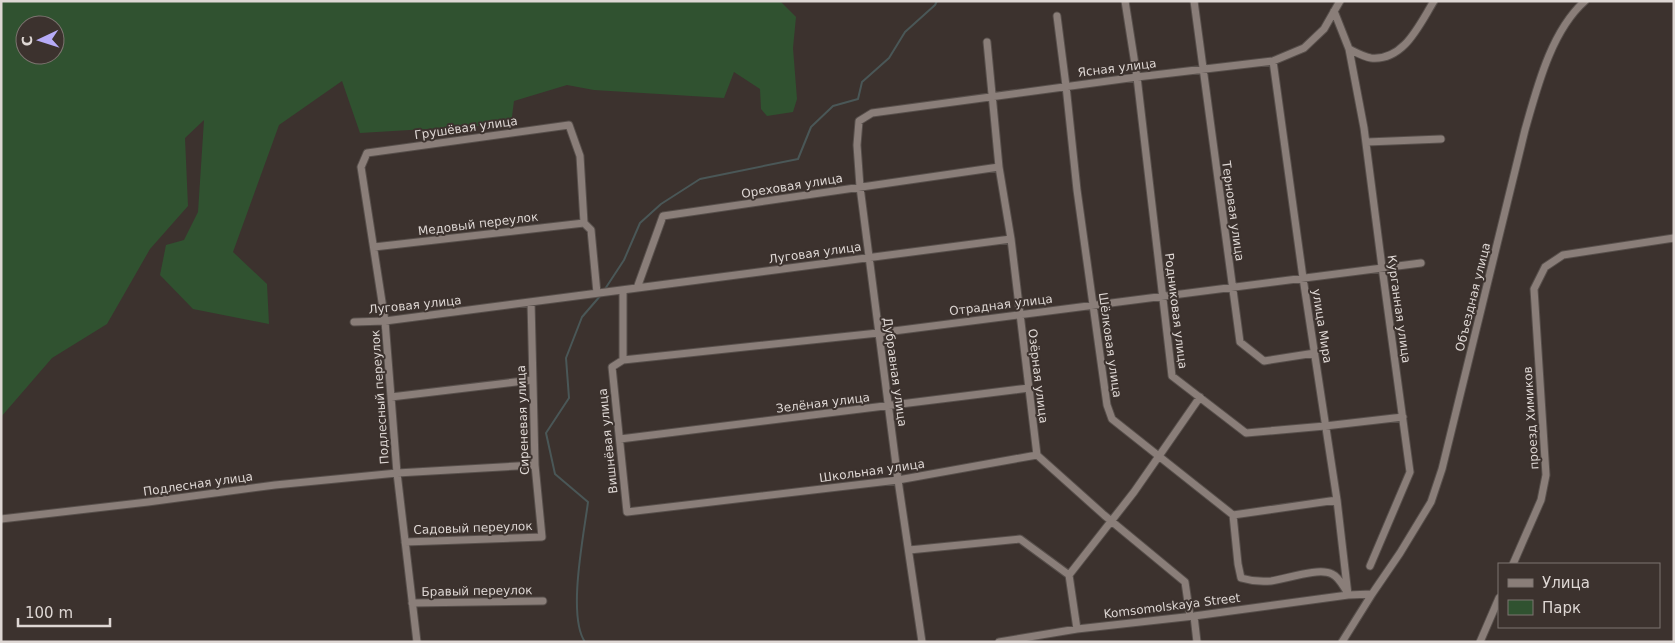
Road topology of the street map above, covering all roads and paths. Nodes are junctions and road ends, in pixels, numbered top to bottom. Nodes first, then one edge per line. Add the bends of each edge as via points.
1 (1125, 1) edge
2 (1194, 1) edge
3 (1340, 1) edge
4 (1434, 1) edge
5 (1585, 1) edge
6 (1334, 11) junction
7 (1057, 16) dead end
8 (987, 42) dead end
9 (1349, 49) junction
10 (1273, 61) junction
11 (1203, 68) junction
12 (1137, 77) junction
13 (1066, 86) junction
14 (993, 98) junction
15 (872, 113) joint
16 (1441, 139) dead end
17 (1367, 142) junction
18 (367, 153) joint
19 (999, 167) junction
20 (860, 187) junction
21 (584, 223) junction
22 (1674, 238) edge
23 (1011, 239) junction
24 (374, 247) junction
25 (869, 257) junction
26 (1421, 263) dead end
27 (1382, 267) junction
28 (1303, 278) junction
29 (1232, 286) junction
30 (637, 288) junction
31 (623, 290) junction
32 (597, 293) junction
33 (1162, 296) junction
34 (531, 302) junction
35 (1093, 304) junction
36 (1019, 314) junction
37 (386, 321) junction
38 (354, 322) dead end
39 (878, 333) junction
40 (1314, 353) junction
41 (623, 360) junction
42 (532, 380) junction
43 (1028, 388) junction
44 (391, 397) junction
45 (1200, 397) junction
46 (889, 406) junction
47 (1402, 417) junction
48 (1325, 426) junction
49 (620, 439) junction
50 (1037, 455) junction
51 (1159, 456) junction
52 (535, 465) junction
53 (397, 473) junction
54 (898, 480) junction
55 (1337, 500) junction
56 (709, 504) joint
57 (1233, 515) junction
58 (1, 519) edge
59 (1111, 520) junction
60 (542, 537) joint
61 (405, 542) junction
62 (909, 550) junction
63 (1513, 563) edge
64 (1370, 566) dead end
65 (1069, 575) junction
66 (1372, 594) junction
67 (1348, 595) junction
68 (1498, 600) edge
69 (543, 601) dead end
70 (412, 603) junction
71 (1192, 616) junction
72 (1077, 629) junction
73 (417, 642) edge
74 (922, 642) edge
75 (999, 642) edge
76 (1197, 642) edge
77 (1342, 642) edge
78 (1480, 642) edge

1 - 12 street, Родниковая улица
2 - 11 street, Терновая улица
3 - 6 street, Ясная улица
4 - 9 street via 1408,43 1388,57 1370,58
5 - 66 street, Объездная улица via 1559,34 1540,77 1431,502
6 - 9 street, Курганная улица
6 - 10 street, Ясная улица via 1324,29 1304,48
7 - 13 street, Шёлковая улица
8 - 14 street, Озёрная улица
9 - 17 street, Курганная улица
10 - 11 street, Ясная улица
10 - 28 street, улица Мира
11 - 12 street, Ясная улица
11 - 29 street, Терновая улица
12 - 13 street, Ясная улица
12 - 33 street, Родниковая улица
13 - 14 street, Ясная улица
13 - 35 street, Шёлковая улица
14 - 15 street, Ясная улица
14 - 19 street, Озёрная улица
15 - 20 street, Дубравная улица via 858,121
16 - 17 street
17 - 27 street, Курганная улица
18 - 21 street, Грушёвая улица via 569,126 580,156
18 - 24 street, Подлесный переулок via 361,167
19 - 20 street, Ореховая улица
19 - 23 street, Озёрная улица
20 - 25 street, Дубравная улица
20 - 30 street, Ореховая улица via 663,216
21 - 24 street, Медовый переулок
21 - 32 street via 592,230
22 - 63 street, проезд Химиков via 1563,254 1545,267 1534,289 1546,475 1541,500
23 - 25 street, Луговая улица
23 - 36 street, Озёрная улица
24 - 37 street, Подлесный переулок
25 - 30 street, Луговая улица
25 - 39 street, Дубравная улица
26 - 27 street, Отрадная улица
27 - 28 street, Отрадная улица
27 - 47 street, Курганная улица
28 - 29 street, Отрадная улица
28 - 40 street, улица Мира
29 - 33 street, Отрадная улица
29 - 40 street, Терновая улица via 1240,342 1264,361
30 - 31 street, Луговая улица
31 - 32 street, Луговая улица
31 - 41 street, Вишнёвая улица
32 - 34 street, Луговая улица
33 - 35 street, Отрадная улица
33 - 45 street, Родниковая улица via 1172,376
34 - 37 street, Луговая улица
34 - 42 street, Сиреневая улица
35 - 36 street, Отрадная улица
35 - 51 street, Шёлковая улица via 1107,405 1112,418
36 - 39 street, Отрадная улица
36 - 43 street, Озёрная улица
37 - 38 street, Луговая улица
37 - 44 street, Подлесный переулок
39 - 41 street, Отрадная улица
39 - 46 street, Дубравная улица
40 - 48 street, улица Мира
41 - 49 street, Вишнёвая улица via 612,367
42 - 44 street
42 - 52 street, Сиреневая улица
43 - 46 street, Зелёная улица
43 - 50 street, Озёрная улица
44 - 53 street, Подлесный переулок
45 - 48 street, Родниковая улица via 1246,432
45 - 51 street
46 - 49 street, Зелёная улица
46 - 54 street, Дубравная улица
47 - 48 street, Родниковая улица
47 - 64 street, Курганная улица via 1410,472
48 - 55 street, улица Мира
49 - 56 street, Вишнёвая улица via 627,512
50 - 54 street, Школьная улица
50 - 59 street
51 - 57 street, Шёлковая улица
51 - 59 street
52 - 53 street, Подлесная улица
52 - 60 street, Сиреневая улица
53 - 58 street, Подлесная улица
53 - 61 street, Подлесный переулок
54 - 56 street, Школьная улица
54 - 62 street, Дубравная улица
55 - 57 street
55 - 67 street, улица Мира
57 - 67 street via 1240,578 1270,581 1323,572 1340,581
59 - 65 street
59 - 71 street via 1185,582
60 - 61 street, Садовый переулок
61 - 70 street, Подлесный переулок
62 - 65 street via 1020,539
62 - 74 street, Дубравная улица
65 - 72 street
66 - 67 street, Komsomolskaya Street
66 - 77 street, Объездная улица
67 - 71 street, Komsomolskaya Street
68 - 78 street
69 - 70 street, Бравый переулок
70 - 73 street, Подлесный переулок
71 - 72 street, Komsomolskaya Street
71 - 76 street
72 - 75 street, Komsomolskaya Street

